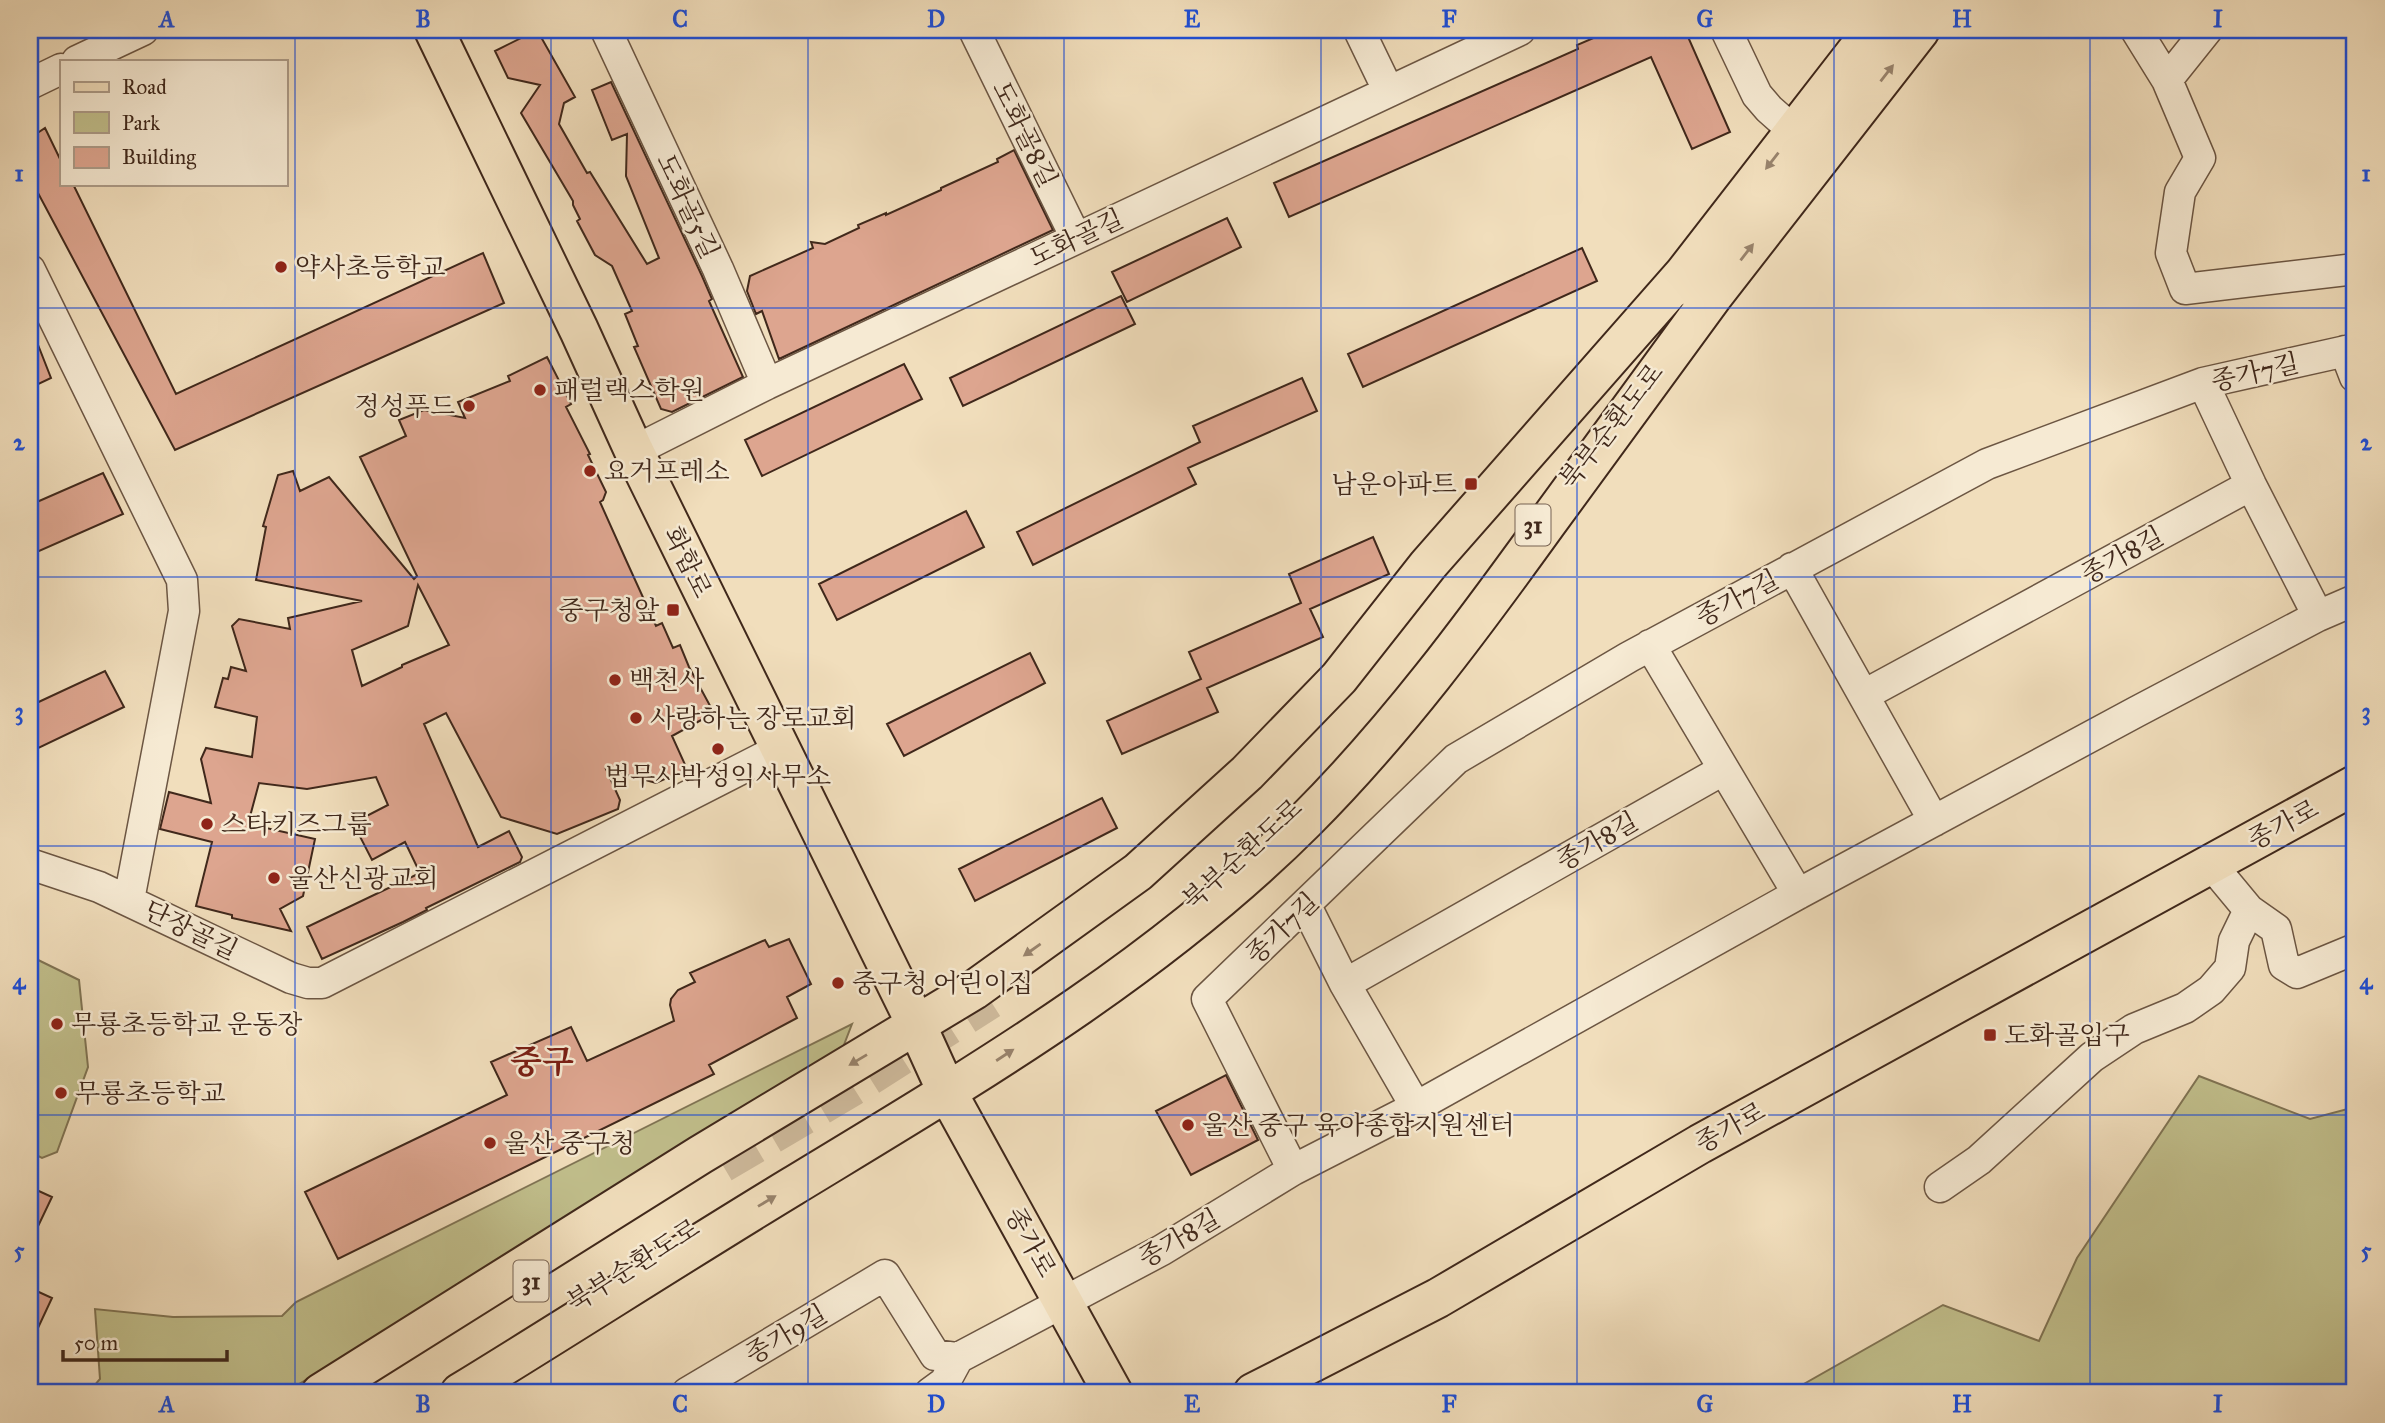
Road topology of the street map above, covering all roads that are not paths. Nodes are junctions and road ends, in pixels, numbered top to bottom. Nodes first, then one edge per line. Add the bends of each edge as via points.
1 (143, 30) edge
2 (434, 30) edge
3 (606, 30) edge
4 (974, 30) edge
5 (1359, 30) edge
6 (1520, 30) edge
7 (1726, 30) edge
8 (1874, 30) edge
9 (1920, 30) edge
10 (2136, 30) edge
11 (2207, 30) edge
12 (79, 60) edge
13 (60, 69) edge
14 (2167, 80) junction
15 (30, 84) edge
16 (1388, 90) junction
17 (1795, 132) junction
18 (1076, 238) junction
19 (2355, 269) edge
20 (30, 270) edge
21 (1703, 279) junction
22 (2352, 359) edge
23 (2203, 383) junction
24 (767, 384) junction
25 (634, 451) junction
26 (2251, 485) junction
27 (1792, 569) junction
28 (2355, 600) edge
29 (2318, 616) junction
30 (1650, 646) junction
31 (1864, 695) junction
32 (780, 750) junction
33 (1723, 770) junction
34 (2355, 785) edge
35 (1934, 821) junction
36 (2210, 863) junction
37 (30, 864) edge
38 (1798, 894) junction
39 (128, 900) junction
40 (1306, 906) junction
41 (2249, 910) junction
42 (1075, 940) dead end
43 (2355, 949) edge
44 (1098, 974) dead end
45 (1345, 984) junction
46 (917, 1026) junction
47 (947, 1092) junction
48 (1416, 1107) junction
49 (1293, 1170) junction
50 (709, 1171) tunnel mouth
51 (1940, 1187) dead end
52 (732, 1204) tunnel mouth
53 (1064, 1302) junction
54 (958, 1357) junction
55 (321, 1393) edge
56 (354, 1393) edge
57 (427, 1393) edge
58 (460, 1393) edge
59 (687, 1393) edge
60 (930, 1393) edge
61 (1113, 1393) edge
62 (1253, 1393) edge

1 - 12 street
2 - 25 main road, 화합로
3 - 24 street, 도화골5길
4 - 18 street, 도화골8길
5 - 16 street
6 - 16 street, 도화골길
7 - 17 street via 1757,95
8 - 17 main road, 북부순환도로 / 31
21 -> 9 main road, 북부순환도로 / 31
10 - 14 street
11 - 14 street
13 - 15 street
14 - 19 street via 2200,158 2180,192 2171,253 2185,289
16 - 18 street, 도화골길
17 -> 21 main road, 북부순환도로 / 31
18 - 24 street, 도화골길
20 - 39 street, 단장골길 via 182,580 184,611
21 - 42 main road, 북부순환도로 / 31 via 1319,723 1200,839
21 - 44 main road, 북부순환도로 / 31 via 1466,611 1349,754 1231,867
21 -> 46 main road via 1428,565 1339,678 1247,773 1138,872
47 -> 21 main road via 1107,988 1179,932 1302,824 1361,764 1479,619
22 - 23 street, 종가7길
23 - 26 street
23 - 27 street, 종가7길 via 1987,464
24 - 25 street, 도화골길
25 - 32 main road, 화합로
26 - 29 street
26 - 31 street, 종가8길
27 - 30 street, 종가7길
27 - 31 street
28 - 29 street, 종가8길
29 - 35 street, 종가8길
30 - 33 street
30 - 40 street, 종가7길 via 1456,759
31 - 35 street
32 - 39 street, 단장골길 via 322,983 291,978
32 - 46 main road, 화합로
33 - 38 street
33 - 45 street, 종가8길
34 - 36 main road, 종가로
35 - 38 street, 종가8길
36 - 41 street
36 - 62 main road, 종가로 via 1700,1143 1438,1298
37 - 39 street
38 - 48 street, 종가8길
40 - 45 street
40 - 49 street, 종가7길 via 1208,999
41 - 43 street via 2276,929 2284,965 2297,973
41 - 51 street via 2234,941 2230,968 2211,990 2185,1008 2134,1029 2092,1057 1979,1160
45 - 48 street
46 - 47 main road, 화합로
46 -> 55 main road via 700,1155
47 - 53 main road, 종가로
58 -> 47 main road
48 - 49 street, 종가8길
49 - 53 street, 종가8길 via 1162,1250
50 - 56 main road, 북부순환도로 / 31
52 - 57 main road, 북부순환도로 / 31
53 - 54 street, 종가8길
53 - 61 main road, 종가로
54 - 59 street, 종가9길 via 935,1355 885,1275
54 - 60 street via 945,1382

